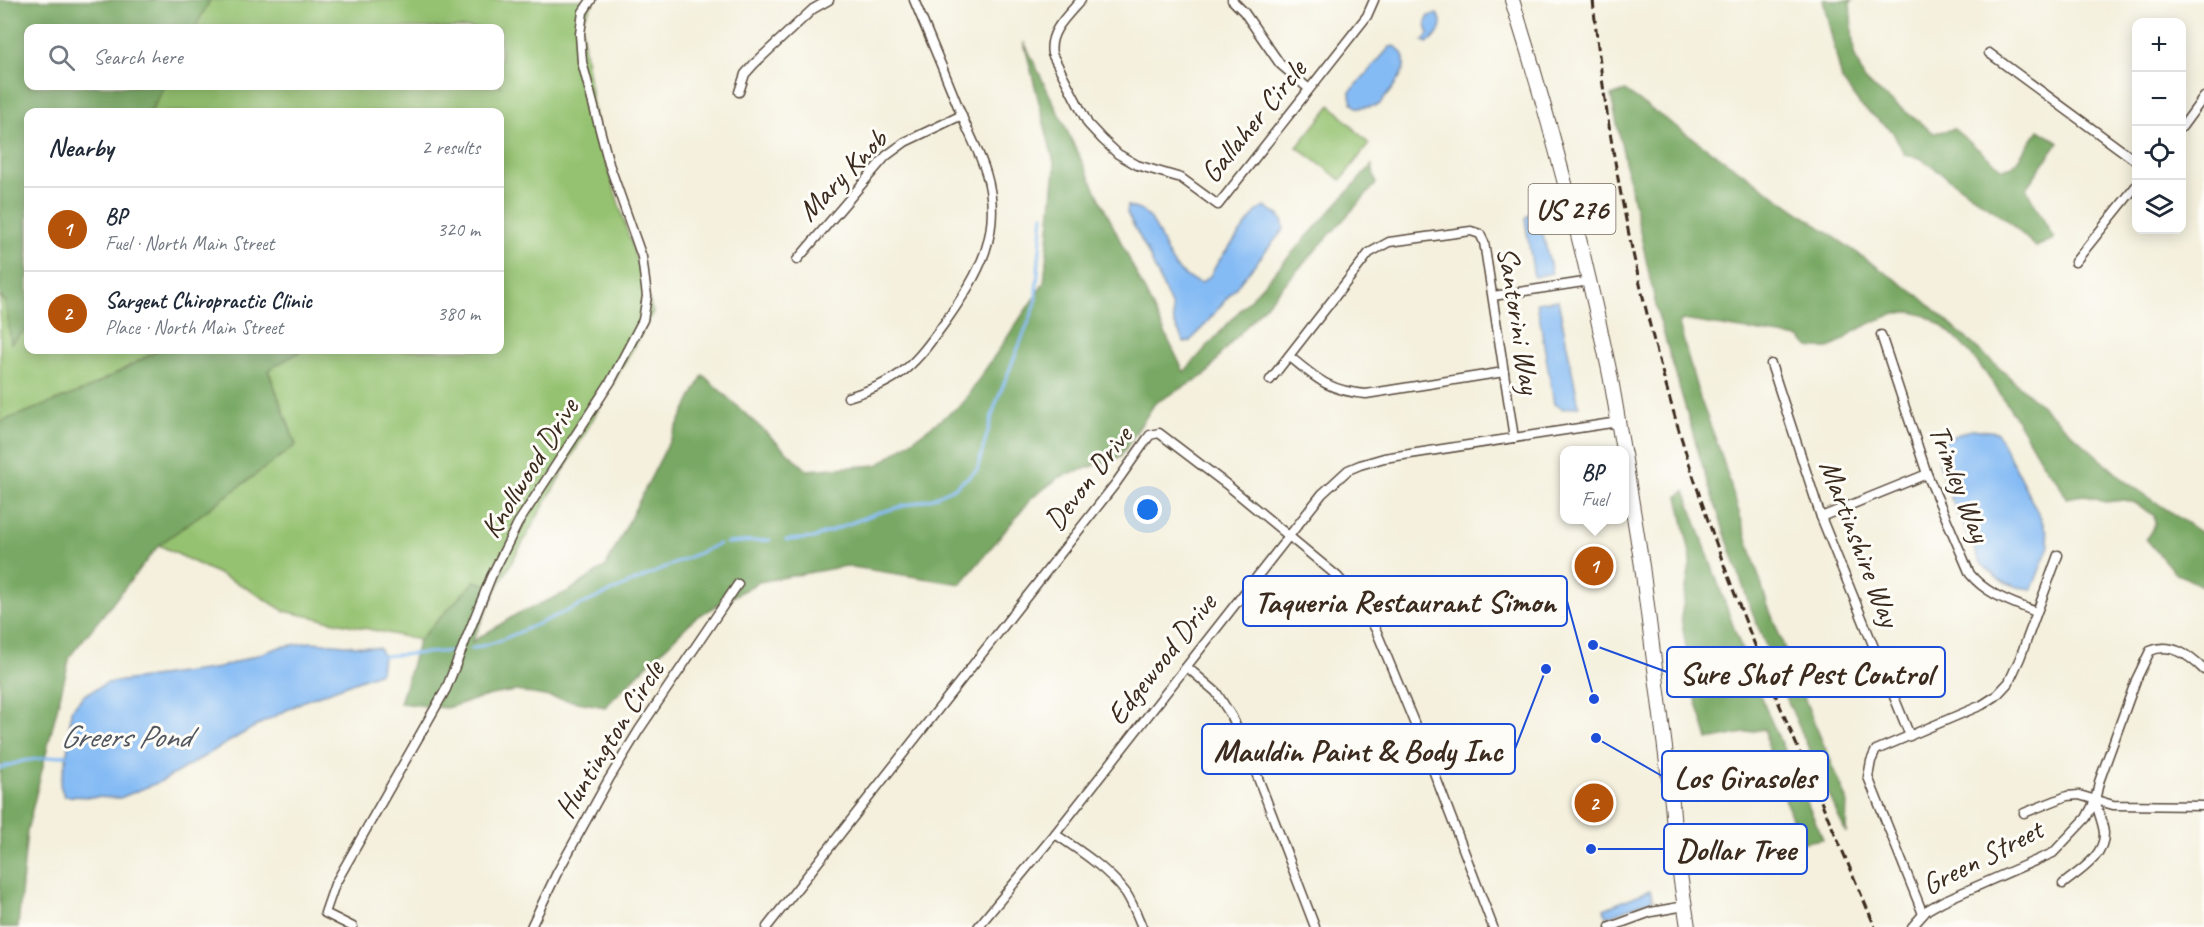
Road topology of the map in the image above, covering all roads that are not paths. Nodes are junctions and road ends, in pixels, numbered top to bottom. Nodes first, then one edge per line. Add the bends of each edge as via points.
1 (591, 0) edge
2 (829, 0) edge
3 (914, 0) edge
4 (1081, 0) edge
5 (1232, 0) edge
6 (1374, 0) edge
7 (1512, 0) edge
8 (1989, 52) dead end
9 (1310, 89) junction
10 (739, 92) dead end
11 (2204, 97) edge
12 (962, 116) junction
13 (2182, 126) edge
14 (2132, 158) edge
15 (2132, 191) edge
16 (797, 260) dead end
17 (2074, 262) dead end
18 (1590, 281) junction
19 (1493, 296) junction
20 (1881, 335) dead end
21 (1289, 356) junction
22 (1771, 364) dead end
23 (1504, 372) junction
24 (1270, 380) dead end
25 (848, 397) dead end
26 (1618, 422) junction
27 (1514, 438) junction
28 (1623, 446) edge
29 (1928, 474) junction
30 (1629, 484) edge
31 (1821, 517) junction
32 (1288, 536) junction
33 (2058, 555) dead end
34 (738, 584) dead end
35 (2037, 612) junction
36 (1187, 667) junction
37 (2204, 670) edge
38 (1910, 736) junction
39 (2095, 801) junction
40 (2204, 806) edge
41 (2024, 813) dead end
42 (1055, 834) junction
43 (2063, 884) dead end
44 (1685, 906) junction
45 (1923, 914) junction
46 (353, 927) edge
47 (531, 927) edge
48 (767, 927) edge
49 (978, 927) edge
50 (1142, 927) edge
51 (1315, 927) edge
52 (1493, 927) edge
53 (1610, 927) edge
54 (1688, 927) edge
55 (1912, 927) edge

1 - 46 street, Knollwood Drive via 583,12 582,62 609,164 642,257 646,310 611,381 518,522 491,577 446,689 330,895 325,913
2 - 10 street via 813,9 754,64
3 - 12 street
4 - 9 street, Gallaher Circle via 1053,33 1050,43 1088,124 1118,154 1137,165 1181,178 1218,206
5 - 9 street via 1280,64
6 - 9 street, Gallaher Circle via 1367,16
7 - 18 main road, US 276
8 - 14 street
11 - 13 street
12 - 16 street, Mary Knob via 922,133 886,156
12 - 25 street via 990,189 992,226 985,256 965,293 920,356 876,389
15 - 17 street
18 - 19 street
18 - 26 main road, US 276
19 - 21 street, Santorini Way via 1480,234 1471,231 1389,242 1369,253
19 - 23 street, Santorini Way
20 - 29 street, Trimley Way
21 - 23 street via 1320,381 1350,393 1366,394
21 - 24 street, Santorini Way
22 - 31 street, Martinshire Way
23 - 27 street, Santorini Way
26 - 27 street, Edgewood Drive
26 - 28 main road, US 276
27 - 32 street, Edgewood Drive via 1384,458 1348,470
29 - 31 street
29 - 35 street, Trimley Way via 1970,574 1999,597
30 - 44 main road, US 276
31 - 38 street, Martinshire Way
32 - 36 street, Edgewood Drive
32 - 48 street, Devon Drive via 1170,440 1159,433 1150,435
32 - 52 street, Devon Drive via 1349,588 1372,623
33 - 35 street
34 - 47 street, Huntington Circle via 627,750
35 - 38 street via 2009,682 1996,696
36 - 42 street, Edgewood Drive
36 - 51 street via 1216,692 1232,717
37 - 39 street via 2171,647 2150,651
38 - 45 street via 1876,750 1868,777
39 - 40 street via 2113,805
39 - 41 street via 2079,795 2067,796
39 - 43 street via 2103,844
39 - 45 street, Green Street via 2086,818 2053,853 1943,901
42 - 49 street, Edgewood Drive
42 - 50 street via 1120,886
44 - 53 street via 1651,912
44 - 54 main road, US 276
45 - 55 street, Green Street

